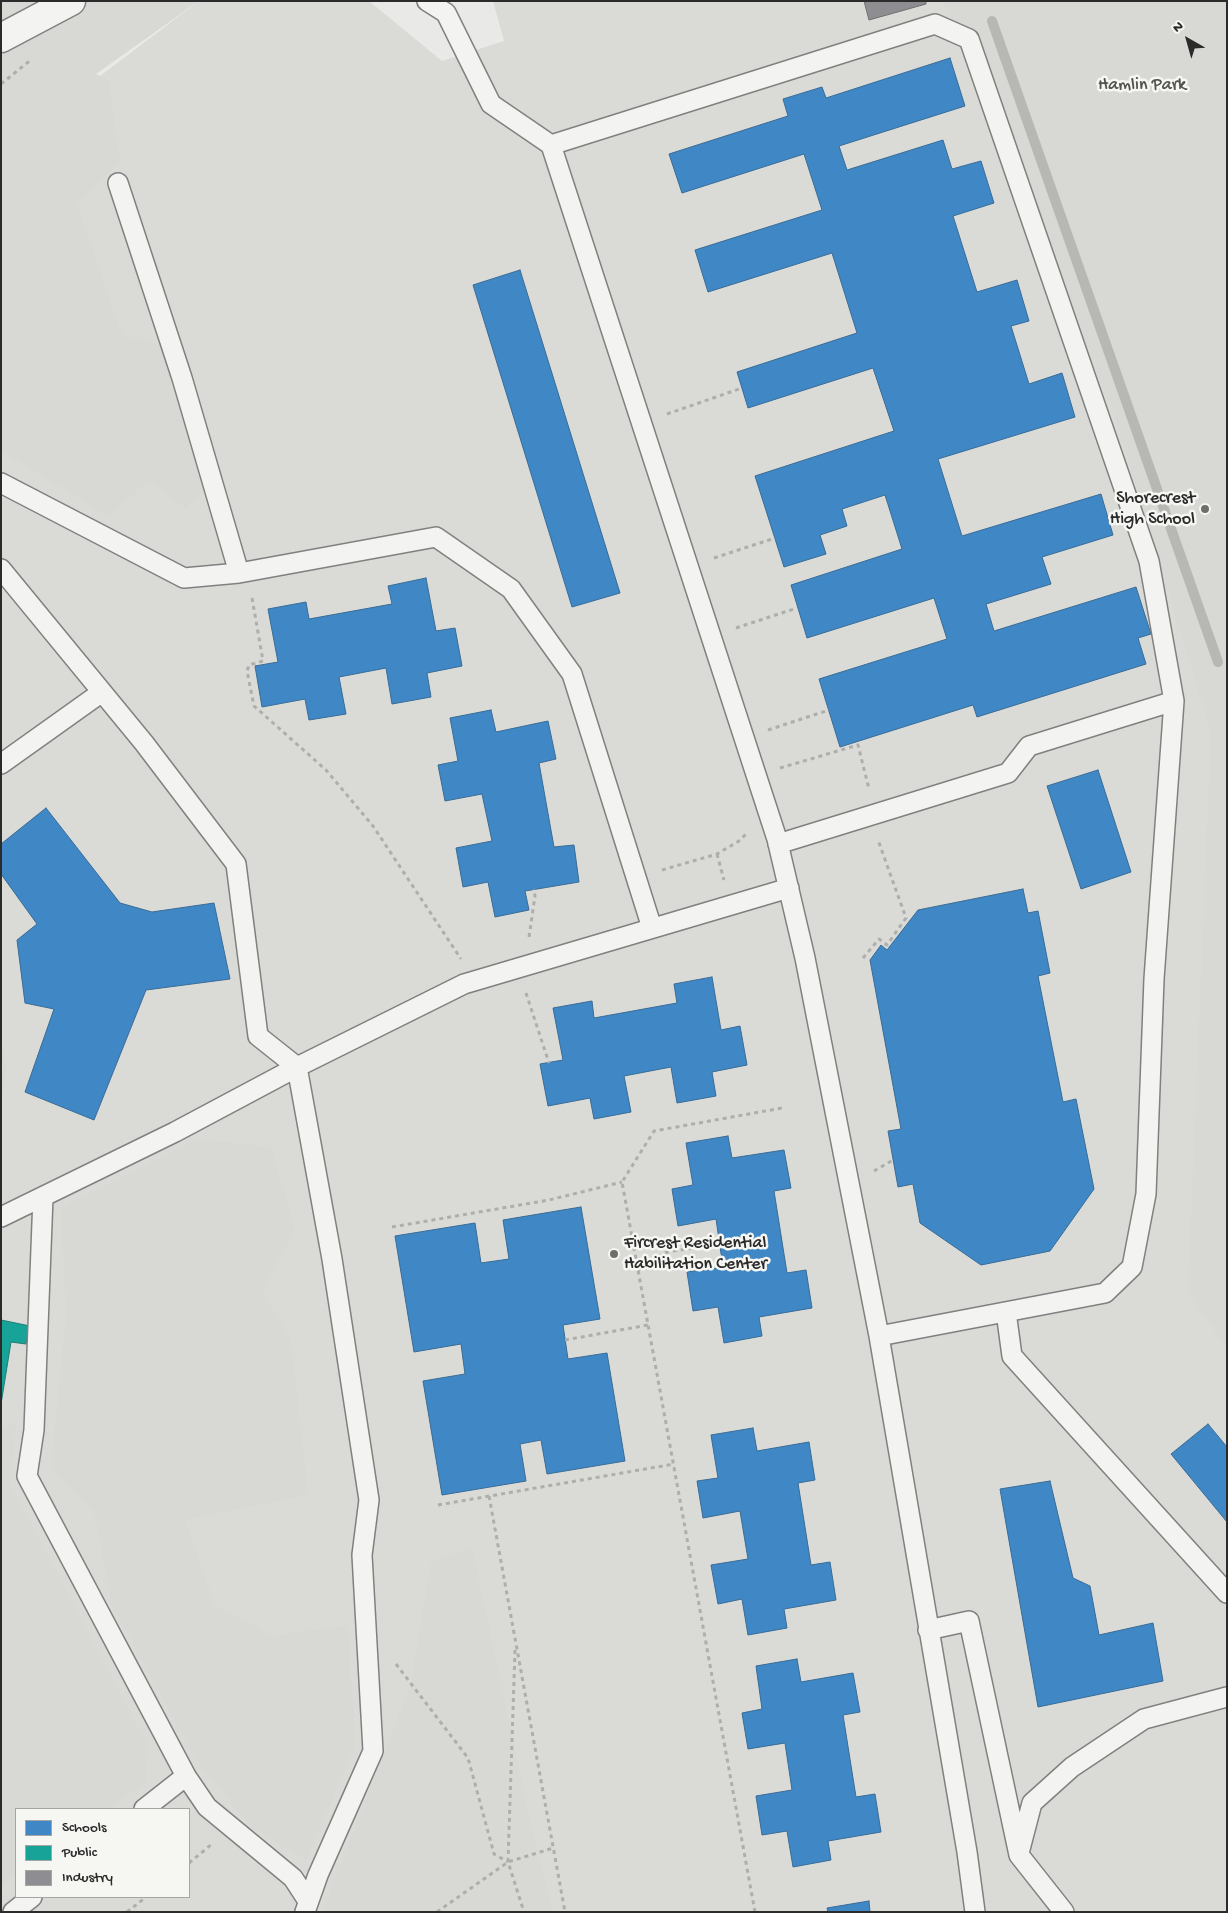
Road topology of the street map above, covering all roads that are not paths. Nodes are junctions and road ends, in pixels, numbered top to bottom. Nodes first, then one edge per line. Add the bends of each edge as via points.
1 (71, 1) edge
2 (426, 1) edge
3 (1, 38) edge
4 (551, 144) junction
5 (118, 183) dead end
6 (1, 483) edge
7 (1, 569) edge
8 (239, 573) junction
9 (102, 692) junction
10 (1174, 701) junction
11 (1, 764) edge
12 (778, 844) junction
13 (789, 888) junction
14 (652, 928) junction
15 (297, 1068) junction
16 (43, 1197) junction
17 (1, 1217) edge
18 (1006, 1312) junction
19 (878, 1336) junction
20 (1227, 1594) edge
21 (928, 1630) junction
22 (1227, 1696) edge
23 (186, 1776) junction
24 (145, 1808) edge
25 (1019, 1855) junction
26 (31, 1898) edge
27 (307, 1906) edge
28 (13, 1912) edge
29 (975, 1912) edge
30 (1064, 1912) edge

1 - 3 street
2 - 4 lane via 446,13 491,104
4 - 10 lane via 935,24 969,39 1149,561
4 - 12 lane
5 - 8 lane via 182,378
6 - 8 lane via 184,578
7 - 9 lane
8 - 14 lane via 436,537 511,589 572,674
9 - 11 lane
9 - 15 lane via 236,864 258,1036
10 - 12 lane via 1029,746 1008,773
10 - 18 lane via 1154,979 1146,1194 1132,1266 1105,1293
12 - 13 lane
13 - 14 lane
13 - 19 lane
14 - 15 lane via 464,984
15 - 16 lane
15 - 27 lane via 332,1259 369,1500 362,1555 373,1751
16 - 17 lane
16 - 23 lane via 34,1430 27,1476
18 - 19 lane
18 - 20 lane via 1012,1356
19 - 21 lane
21 - 25 lane via 969,1621
21 - 29 lane
22 - 25 lane via 1144,1719 1072,1768 1032,1803
23 - 24 lane
23 - 27 lane via 207,1807 293,1878
25 - 30 lane
26 - 28 lane

